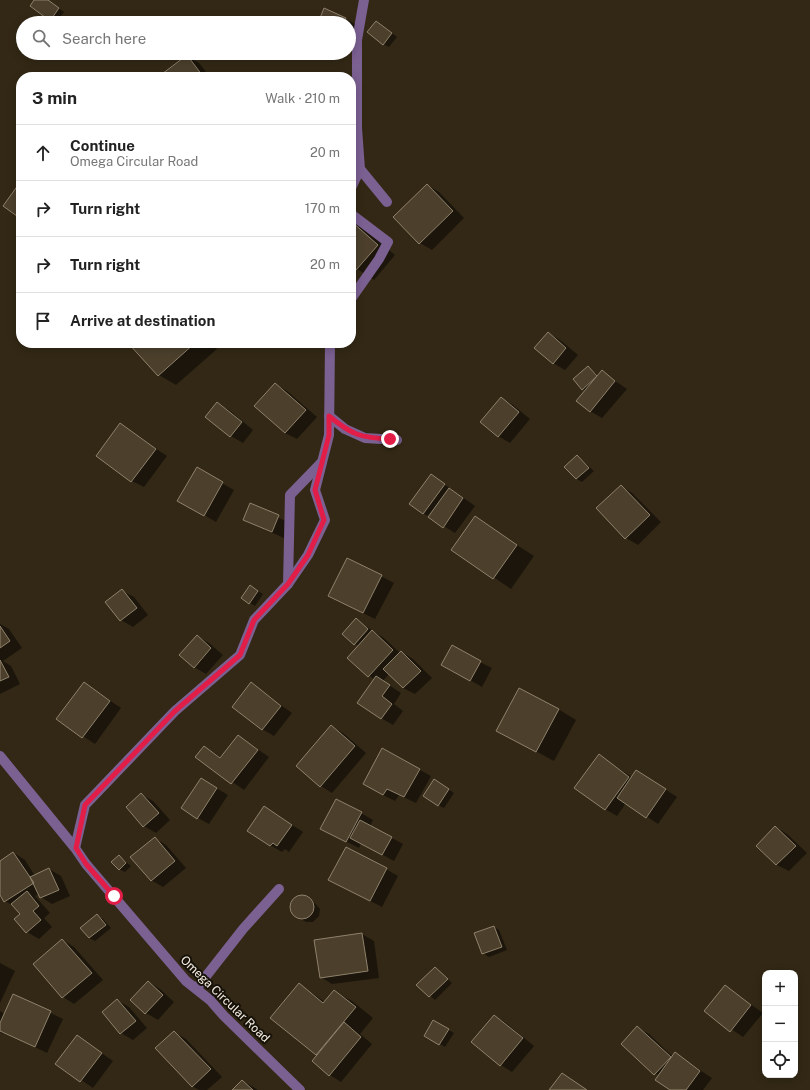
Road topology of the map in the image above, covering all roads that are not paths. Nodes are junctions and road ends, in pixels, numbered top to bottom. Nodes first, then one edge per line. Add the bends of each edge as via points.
1 (364, 0) edge
2 (360, 168) junction
3 (356, 177) edge
4 (387, 202) dead end
5 (356, 218) edge
6 (356, 292) edge
7 (330, 348) edge
8 (329, 416) junction
9 (397, 440) dead end
10 (322, 462) junction
11 (288, 584) junction
12 (0, 756) edge
13 (76, 848) junction
14 (279, 889) dead end
15 (196, 989) junction
16 (300, 1090) edge

1 - 2 street via 357,40 357,128
2 - 3 street
2 - 4 street
5 - 6 street via 388,242 380,259
7 - 8 street
8 - 9 street via 345,430 365,438
8 - 10 street via 329,435
10 - 11 street via 315,490 324,520 308,555
10 - 11 street via 290,495
11 - 13 street via 254,620 240,655 175,711 85,805
12 - 13 street, Omega Circular Road
13 - 15 street, Omega Circular Road via 86,864 153,944
14 - 15 street via 243,929
15 - 16 street, Omega Circular Road

